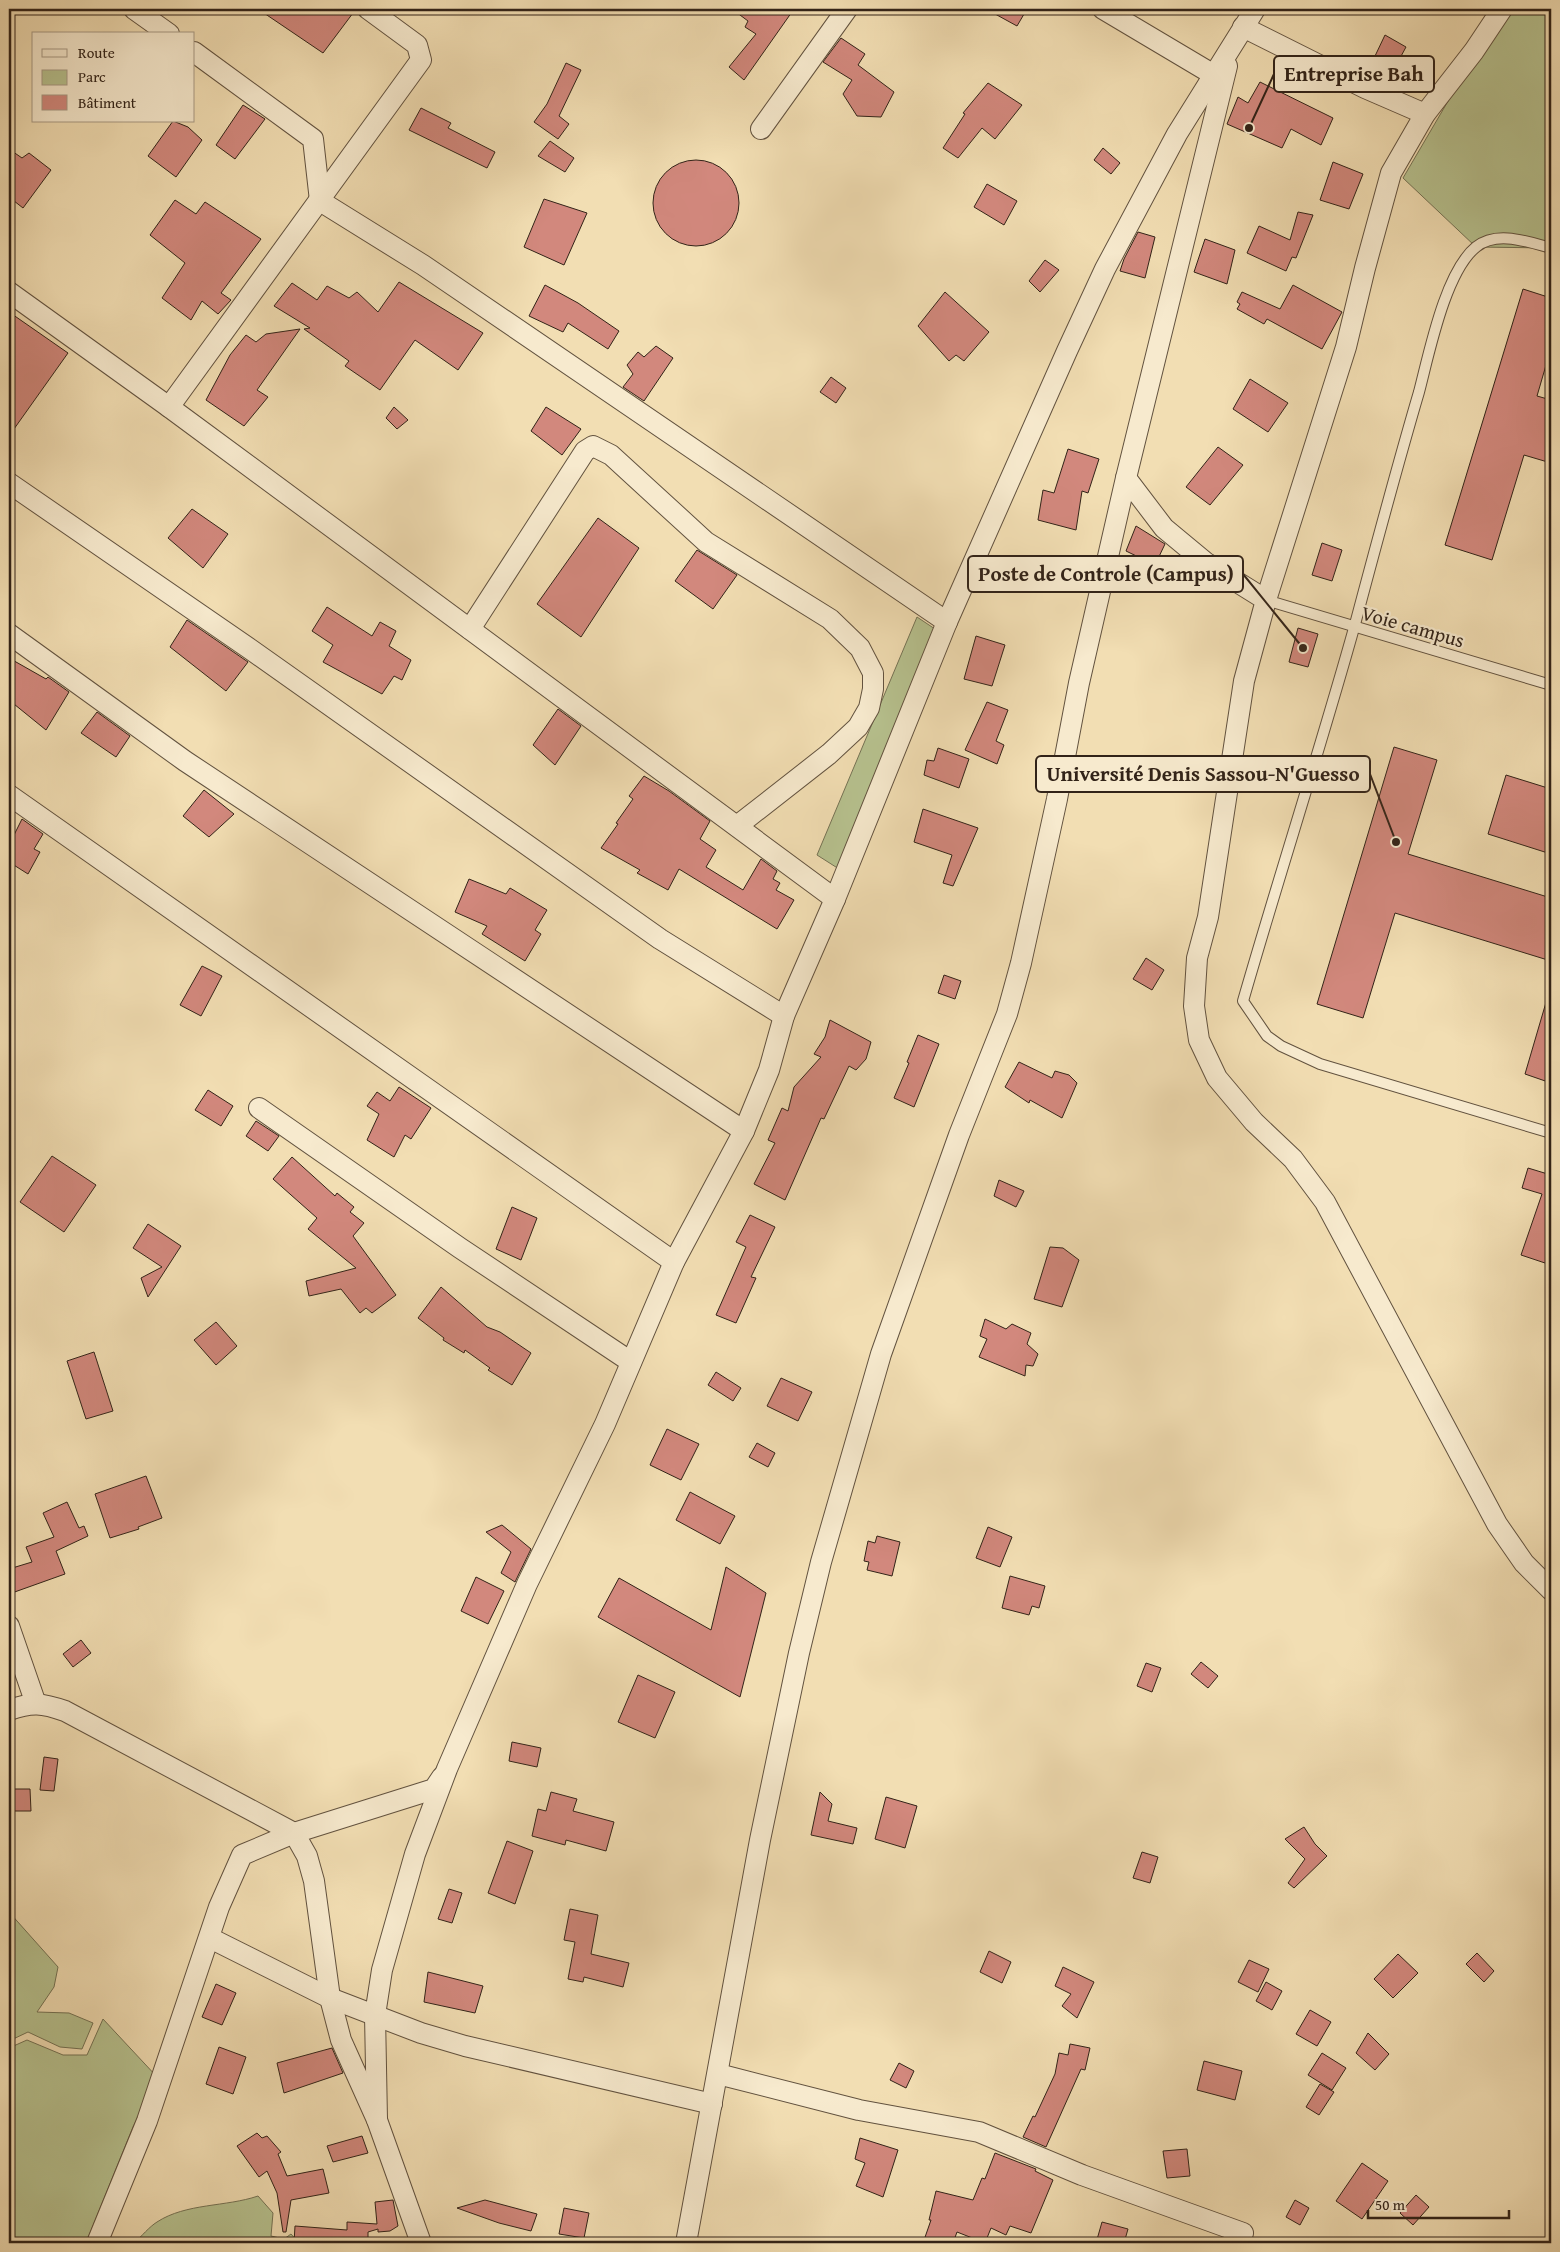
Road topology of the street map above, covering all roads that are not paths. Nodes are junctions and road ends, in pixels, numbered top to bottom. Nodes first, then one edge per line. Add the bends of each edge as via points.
1 (134, 9) edge
2 (368, 9) edge
3 (847, 9) edge
4 (1103, 9) edge
5 (1255, 9) edge
6 (1494, 12) edge
7 (1243, 27) junction
8 (166, 32) edge
9 (1232, 45) junction
10 (195, 53) edge
11 (1214, 75) junction
12 (1425, 114) junction
13 (761, 129) dead end
14 (320, 201) junction
15 (1551, 248) edge
16 (9, 292) edge
17 (169, 407) junction
18 (1126, 478) junction
19 (9, 483) edge
20 (1266, 600) junction
21 (947, 622) junction
22 (1354, 627) junction
23 (470, 629) junction
24 (9, 634) edge
25 (1551, 685) edge
26 (9, 795) edge
27 (737, 826) junction
28 (835, 899) junction
29 (784, 1016) junction
30 (259, 1108) dead end
31 (744, 1131) junction
32 (1551, 1133) edge
33 (674, 1262) junction
34 (631, 1362) junction
35 (1551, 1590) edge
36 (9, 1626) edge
37 (36, 1704) junction
38 (9, 1710) edge
39 (447, 1769) junction
40 (294, 1834) junction
41 (210, 1938) junction
42 (330, 1998) junction
43 (375, 2015) junction
44 (718, 2074) junction
45 (712, 2104) junction
46 (377, 2120) junction
47 (1243, 2233) dead end
48 (97, 2243) edge
49 (421, 2243) edge
50 (686, 2243) edge

1 - 8 street
2 - 14 street via 418,45 421,60
3 - 13 street
4 - 11 street
5 - 7 street
6 - 12 street via 1474,51
7 - 9 street
7 - 12 street
9 - 11 street
9 - 18 street
10 - 14 street via 313,139
11 - 21 street via 1177,134 1105,269
12 - 20 street via 1392,173 1346,347
14 - 17 street
14 - 21 street via 423,265
15 - 22 lane via 1499,238 1476,246 1455,274 1384,512
16 - 17 street
17 - 23 street
18 - 20 street via 1164,528 1205,562
18 - 44 street via 1079,683 1021,963 1007,1014 881,1354 821,1562 762,1831
19 - 29 street via 660,938
20 - 22 lane, Voie campus
20 - 35 street via 1244,681 1209,909 1197,958 1194,1006 1199,1040 1217,1078 1254,1122 1293,1159 1325,1202 1497,1524 1524,1563
21 - 28 street
22 - 25 lane, Voie campus
22 - 32 lane via 1243,1001 1266,1036 1320,1064
23 - 27 street
23 - 27 street via 585,451 593,446 611,455 706,542 830,620 860,648 873,673 869,708 858,727 829,754
24 - 31 street via 193,766
26 - 33 street
27 - 28 street
28 - 29 street
29 - 31 street via 769,1070
30 - 34 street
31 - 33 street
33 - 34 street
34 - 39 street
36 - 37 street
37 - 38 street via 28,1703
37 - 40 street via 65,1711
39 - 40 street via 434,1789
39 - 43 street via 415,1854 382,1970
40 - 41 street via 242,1856 219,1907
40 - 42 street via 307,1856 314,1881
41 - 42 street
41 - 48 street via 147,2121
42 - 43 street
42 - 46 street via 341,2040
43 - 45 street via 464,2046
43 - 46 street
44 - 45 street
44 - 47 street via 859,2110 980,2132 1082,2175
45 - 50 street
46 - 49 street

